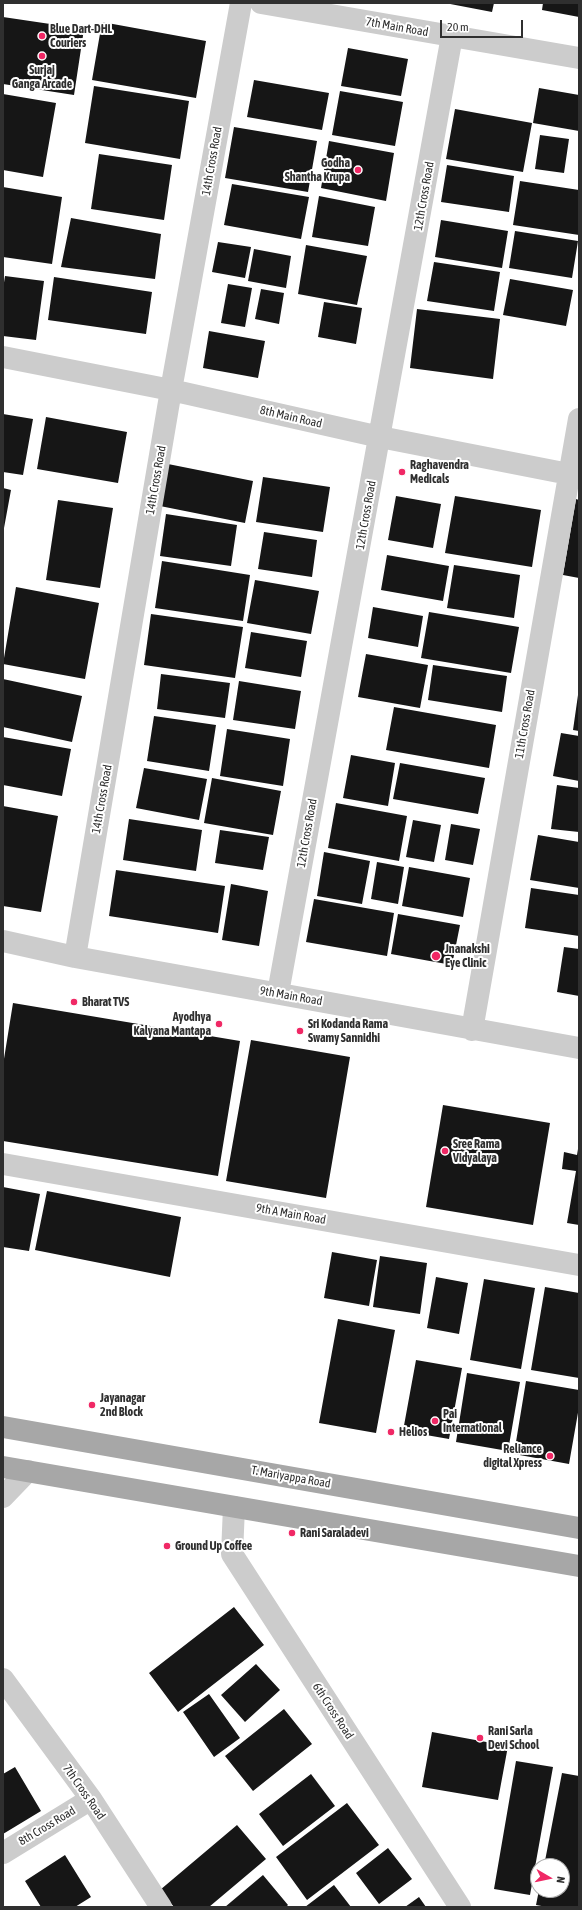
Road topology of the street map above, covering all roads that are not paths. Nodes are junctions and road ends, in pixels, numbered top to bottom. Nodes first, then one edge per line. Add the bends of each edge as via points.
1 (241, 3) edge
2 (261, 3) edge
3 (352, 11) edge
4 (452, 36) junction
5 (579, 58) edge
6 (3, 357) edge
7 (171, 390) junction
8 (579, 419) edge
9 (380, 437) junction
10 (574, 475) edge
11 (3, 941) edge
12 (75, 957) junction
13 (278, 993) junction
14 (472, 1030) junction
15 (579, 1048) edge
16 (3, 1164) edge
17 (579, 1265) edge
18 (3, 1427) edge
19 (3, 1467) edge
20 (28, 1471) junction
21 (3, 1498) edge
22 (234, 1507) junction
23 (579, 1528) edge
24 (579, 1566) edge
25 (3, 1679) edge
26 (91, 1800) junction
27 (3, 1853) edge
28 (161, 1907) edge
29 (460, 1907) edge

1 - 7 street, 14th Cross Road
2 - 3 street, 7th Main Road
3 - 4 street, 7th Main Road
4 - 5 street, 7th Main Road
4 - 9 street, 12th Cross Road
6 - 7 street, 8th Main Road
7 - 9 street, 8th Main Road
7 - 12 street, 14th Cross Road
8 - 10 street, 11th Cross Road
9 - 10 street, 8th Main Road
9 - 13 street, 12th Cross Road
10 - 14 street, 11th Cross Road
11 - 12 street, 9th Main Road
12 - 13 street, 9th Main Road
13 - 14 street, 9th Main Road
14 - 15 street, 9th Main Road
16 - 17 street, 9th A Main Road
18 - 23 main road, T. Mariyappa Road
19 - 20 main road
20 - 21 street
20 - 22 main road
22 - 24 main road
22 - 29 street, 6th Cross Road via 232,1554
25 - 26 street, 7th Cross Road
26 - 27 street, 8th Cross Road
26 - 28 street, 7th Cross Road

